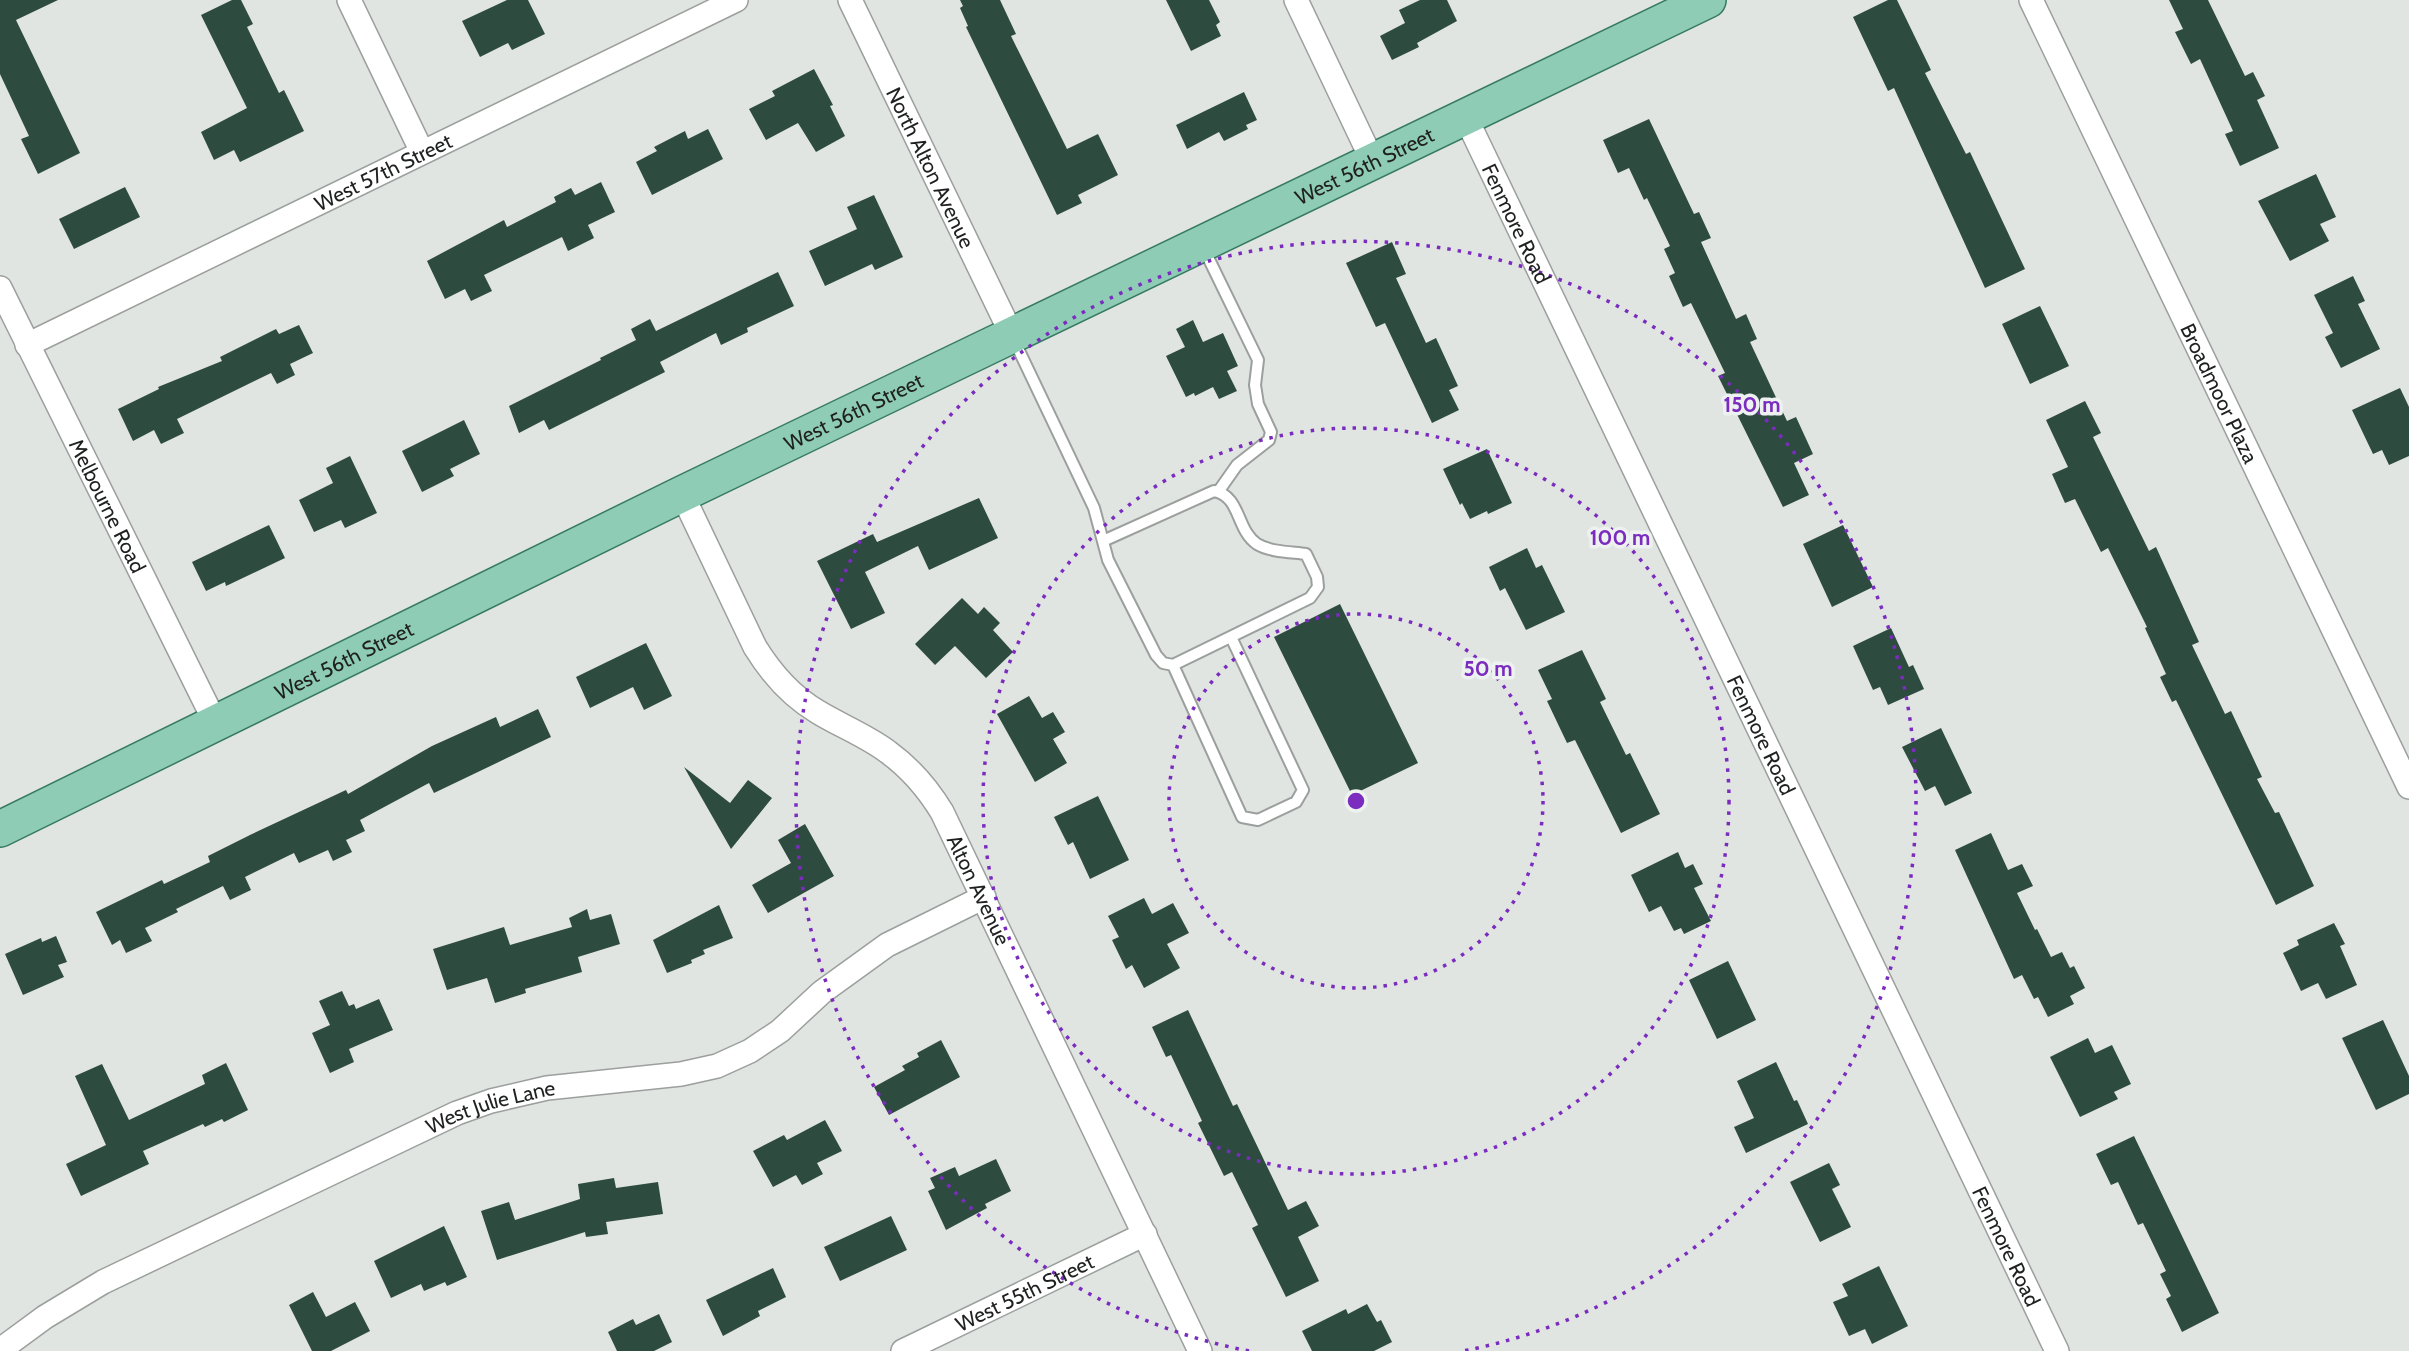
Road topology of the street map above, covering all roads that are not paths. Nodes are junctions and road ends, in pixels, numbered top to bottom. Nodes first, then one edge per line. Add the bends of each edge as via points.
1 (349, 0) edge
2 (736, 0) edge
3 (850, 0) edge
4 (1296, 0) edge
5 (1708, 0) edge
6 (2031, 0) edge
7 (1466, 118) junction
8 (422, 152) junction
9 (1373, 162) junction
10 (1202, 244) junction
11 (0, 288) edge
12 (1012, 335) junction
13 (27, 345) junction
14 (1218, 492) junction
15 (682, 494) junction
16 (1103, 541) junction
17 (1231, 637) junction
18 (1173, 665) junction
19 (216, 724) junction
20 (2409, 787) edge
21 (0, 829) edge
22 (984, 897) junction
23 (1145, 1234) junction
24 (0, 1350) edge
25 (904, 1351) edge
26 (1200, 1351) edge
27 (2057, 1351) edge

1 - 8 street
2 - 8 street, West 57th Street
3 - 12 street, North Alton Avenue
4 - 9 street
5 - 7 main road, West 56th Street
6 - 20 street, Broadmoor Plaza
7 - 9 main road, West 56th Street
7 - 27 street, Fenmore Road
8 - 13 street, West 57th Street
9 - 10 main road, West 56th Street
10 - 12 main road, West 56th Street
10 - 14 lane via 1258,360 1258,404 1271,432 1269,440 1237,465
11 - 13 street, Melbourne Road
12 - 15 main road, West 56th Street
12 - 16 lane via 1094,508
13 - 19 street, Melbourne Road
14 - 16 lane
14 - 17 lane via 1230,499 1257,544 1306,554 1318,587 1310,598
15 - 19 main road, West 56th Street
15 - 22 street, Alton Avenue via 767,666 809,706 887,751 914,776 949,823
16 - 18 lane via 1156,655
17 - 18 lane
17 - 18 lane via 1303,790 1296,802 1258,820 1242,817
19 - 21 main road, West 56th Street
22 - 23 street, Alton Avenue
22 - 24 street, West Julie Lane via 887,945 750,1051 717,1066 681,1074 547,1088 457,1113 103,1282
23 - 25 street, West 55th Street
23 - 26 street, Alton Avenue

